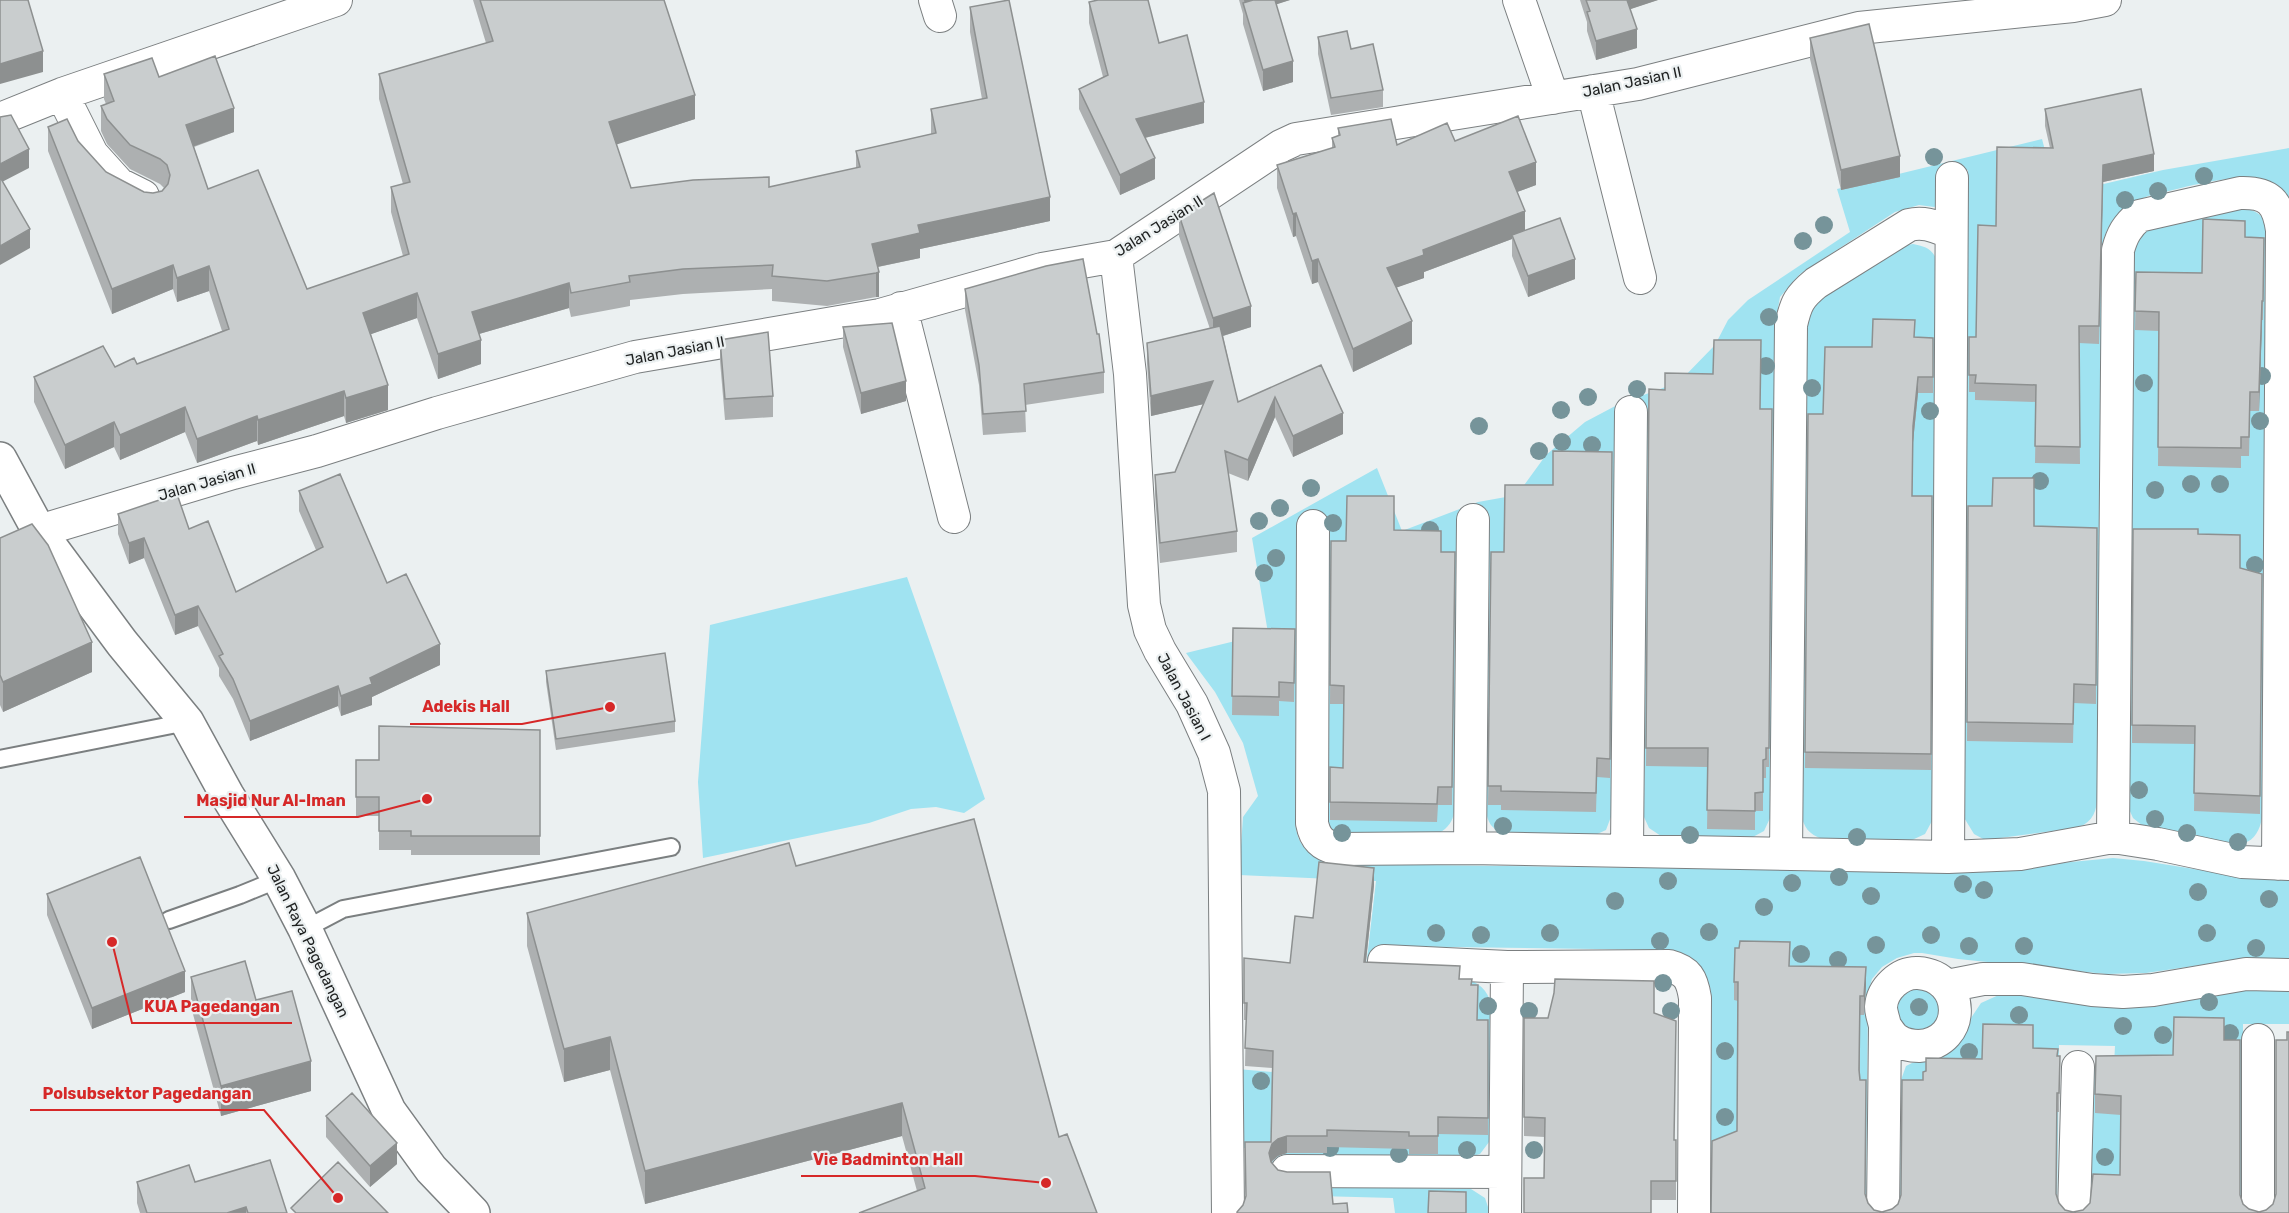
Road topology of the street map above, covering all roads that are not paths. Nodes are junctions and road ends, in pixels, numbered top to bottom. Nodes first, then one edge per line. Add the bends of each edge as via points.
1 (336, 0) edge
2 (1520, 0) edge
3 (2105, 0) edge
4 (1593, 91) junction
5 (63, 94) junction
6 (1553, 98) junction
7 (0, 119) edge
8 (1952, 178) dead end
9 (152, 200) edge
10 (1952, 233) junction
11 (1116, 256) junction
12 (1640, 278) dead end
13 (901, 308) junction
14 (1631, 412) dead end
15 (0, 459) edge
16 (954, 517) dead end
17 (1473, 520) dead end
18 (1313, 526) dead end
19 (39, 531) junction
20 (187, 722) junction
21 (0, 759) edge
22 (2113, 837) junction
23 (671, 847) dead end
24 (1470, 848) junction
25 (1627, 850) junction
26 (1786, 854) junction
27 (1948, 857) junction
28 (2283, 864) edge
29 (279, 879) junction
30 (170, 920) dead end
31 (305, 929) junction
32 (1384, 961) edge
33 (1507, 967) junction
34 (2289, 975) edge
35 (1947, 986) junction
36 (1885, 1026) junction
37 (2258, 1040) dead end
38 (2078, 1067) dead end
39 (1287, 1171) edge
40 (1505, 1172) junction
41 (473, 1213) edge
42 (1228, 1213) edge
43 (1505, 1213) edge
44 (1694, 1213) edge
45 (1883, 1213) edge
46 (2074, 1213) edge
47 (2258, 1213) edge

1 - 5 street
2 - 6 street
3 - 4 street, Jalan Jasian II via 1859,28 1638,84
4 - 6 street, Jalan Jasian II
4 - 12 street
5 - 7 street
5 - 9 street via 92,154 118,184
6 - 11 street, Jalan Jasian II via 1296,139
8 - 10 street
10 - 26 street via 1920,222 1909,225 1816,283 1796,305 1791,325
10 - 27 street
11 - 13 street, Jalan Jasian II via 1042,269
11 - 42 street, Jalan Jasian I via 1130,374 1144,605 1150,630 1192,704 1214,753 1224,791
13 - 16 street
13 - 19 street, Jalan Jasian II via 880,315 634,357
14 - 25 street
15 - 19 street, Jalan Raya Pagedangan
17 - 24 street
18 - 24 street via 1314,834 1319,841 1337,849
19 - 20 street, Jalan Raya Pagedangan
20 - 21 lane
20 - 29 street, Jalan Raya Pagedangan
22 - 27 street via 2020,854
22 - 28 street via 2242,862
22 - 28 street via 2121,236 2139,216 2254,192 2275,204 2282,230
23 - 31 lane via 343,909
24 - 25 street
25 - 26 street
26 - 27 street
29 - 30 lane
29 - 31 street, Jalan Raya Pagedangan
31 - 41 street, Jalan Raya Pagedangan via 388,1111 431,1169
32 - 33 street
33 - 40 street
33 - 44 street via 1669,966 1682,969 1692,980
34 - 35 street via 2246,974 2123,992 2022,979 1983,979
35 - 36 street via 1933,975 1916,972 1899,978 1886,990 1881,1008
35 - 36 street via 1955,1003 1954,1020 1945,1036 1930,1045 1912,1046 1896,1040
36 - 45 street
37 - 47 street
38 - 46 street
39 - 40 street
40 - 43 street

